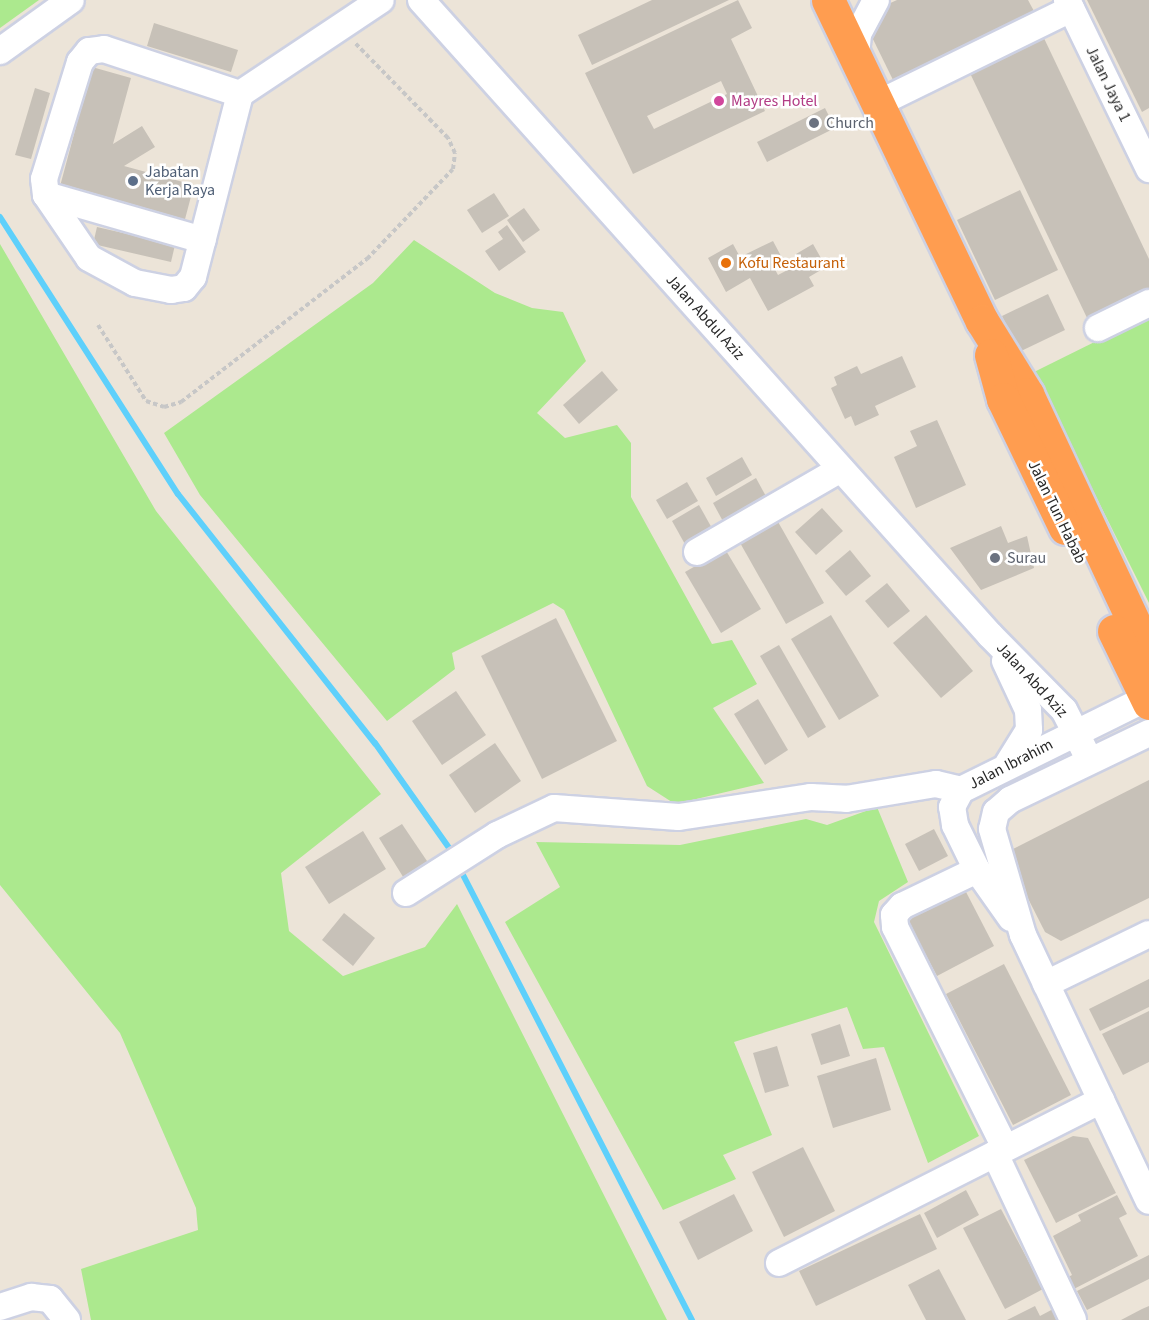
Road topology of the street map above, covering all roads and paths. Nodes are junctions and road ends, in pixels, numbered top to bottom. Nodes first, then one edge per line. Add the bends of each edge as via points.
1 (71, 0) edge
2 (381, 0) edge
3 (421, 0) edge
4 (828, 0) edge
5 (876, 0) edge
6 (1069, 4) edge
7 (339, 27) junction
8 (0, 51) edge
9 (856, 57) junction
10 (240, 94) junction
11 (879, 104) junction
12 (1140, 126) edge
13 (1149, 168) edge
14 (46, 195) junction
15 (202, 240) junction
16 (1149, 303) edge
17 (982, 321) junction
18 (98, 325) dead end
19 (1098, 328) dead end
20 (841, 469) junction
21 (1093, 534) junction
22 (697, 552) dead end
23 (1149, 616) edge
24 (990, 635) junction
25 (1149, 654) edge
26 (1148, 700) edge
27 (1076, 731) junction
28 (1149, 733) edge
29 (1090, 761) junction
30 (1007, 764) junction
31 (961, 790) junction
32 (977, 870) junction
33 (406, 893) dead end
34 (1149, 934) edge
35 (1023, 935) junction
36 (1046, 984) junction
37 (1101, 1100) junction
38 (1000, 1151) junction
39 (1149, 1201) edge
40 (779, 1263) dead end
41 (0, 1307) edge
42 (67, 1320) edge
43 (1073, 1320) edge

1 - 8 street
2 - 7 street
3 - 20 street, Jalan Abdul Aziz
4 - 9 highway, Jalan Tun Habab
5 - 9 street via 858,34
6 - 11 street
6 - 12 street, Jalan Jaya 1
7 - 10 street
7 - 18 path via 448,138 455,153 453,169 367,259 181,402 164,407 146,401
9 - 11 highway, Jalan Tun Habab
10 - 14 street via 104,49 89,51 80,62 44,179
10 - 15 street
11 - 17 highway, Jalan Tun Habab
12 - 13 street, Jalan Jaya 1
14 - 15 street
14 - 15 street via 88,258 135,283 171,290 184,288 193,277
16 - 19 street
17 - 21 highway, Jalan Tun Habab via 1027,394
17 - 26 highway, Jalan Tun Habab via 1003,399
20 - 22 street
20 - 24 street, Jalan Abdul Aziz
21 - 23 highway
21 - 25 highway, Jalan Tun Habab
24 - 27 street, Jalan Abd Aziz via 1064,710
24 - 30 street, Jalan Abd Aziz via 1028,710 1029,730
26 - 27 street, Jalan Ibrahim
27 - 29 street, Jalan Abd Aziz
27 - 30 street, Jalan Ibrahim
28 - 29 street, Jalan Ibrahim
29 - 35 street, Jalan Ibrahim via 1010,800 996,812 992,829
30 - 31 street, Jalan Ibrahim
31 - 32 street, Jalan Ibrahim via 952,807 955,825
31 - 33 street via 936,784 846,799 811,797 679,817 554,808 497,835
32 - 35 street, Jalan Ibrahim
32 - 38 street via 902,906 894,915 895,927
34 - 36 street
35 - 36 street, Jalan Ibrahim
36 - 37 street, Jalan Ibrahim
37 - 38 street
37 - 39 street, Jalan Ibrahim
38 - 40 street
38 - 43 street
41 - 42 street via 31,1297 50,1299

